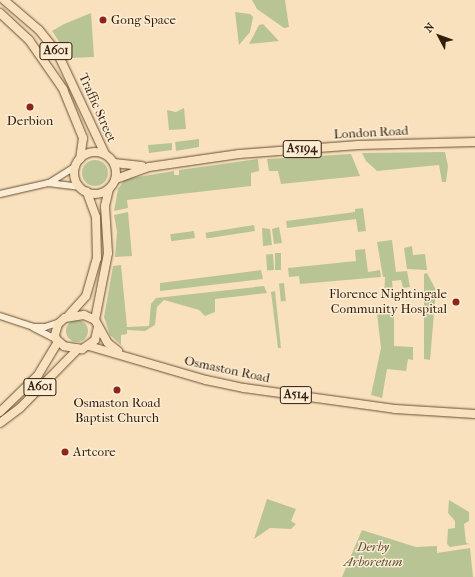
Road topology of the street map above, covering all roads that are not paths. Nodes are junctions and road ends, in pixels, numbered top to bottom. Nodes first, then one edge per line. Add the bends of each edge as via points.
1 (4, 0) edge
2 (0, 13) edge
3 (475, 142) edge
4 (105, 154) junction
5 (80, 159) junction
6 (114, 163) junction
7 (75, 167) junction
8 (149, 167) junction
9 (116, 179) junction
10 (48, 183) junction
11 (80, 186) junction
12 (109, 189) junction
13 (87, 192) junction
14 (0, 194) edge
15 (0, 316) edge
16 (68, 316) junction
17 (60, 322) junction
18 (96, 324) junction
19 (33, 327) junction
20 (57, 341) junction
21 (89, 346) junction
22 (78, 349) junction
23 (120, 353) junction
24 (0, 412) edge
25 (475, 414) edge
26 (0, 422) edge

1 - 4 main road, Traffic Street / A601 via 39,30 56,52
2 - 5 main road, Traffic Street / A601 via 30,40 63,89 83,138
3 - 8 main road, London Road / A5194 via 359,145 239,154
4 - 5 main road via 92,152
4 - 6 main road, A601
5 - 7 main road, A601
6 - 8 main road, London Road
6 - 9 main road
7 - 10 street
7 - 11 main road via 75,178
8 - 9 main road, London Road / A5194
9 - 12 main road
10 - 11 street
10 - 14 street
11 - 13 main road
12 - 13 main road via 96,194
12 - 18 main road via 105,206 108,253
13 - 16 main road via 96,217 97,258 86,296
15 - 19 street
16 - 17 main road
16 - 18 main road via 81,314
17 - 19 street via 45,327
17 - 20 main road, A601 via 55,332
18 - 21 main road via 96,338
18 - 23 main road, Osmaston Road / A514 via 108,343
19 - 20 street
20 - 22 main road
20 - 24 main road, A601 via 38,375
21 - 22 main road, A601
21 - 23 main road, Osmaston Road / A514
22 - 26 main road, A601 via 64,360 20,408
23 - 25 main road, Osmaston Road / A514 via 184,374 244,388 395,409

